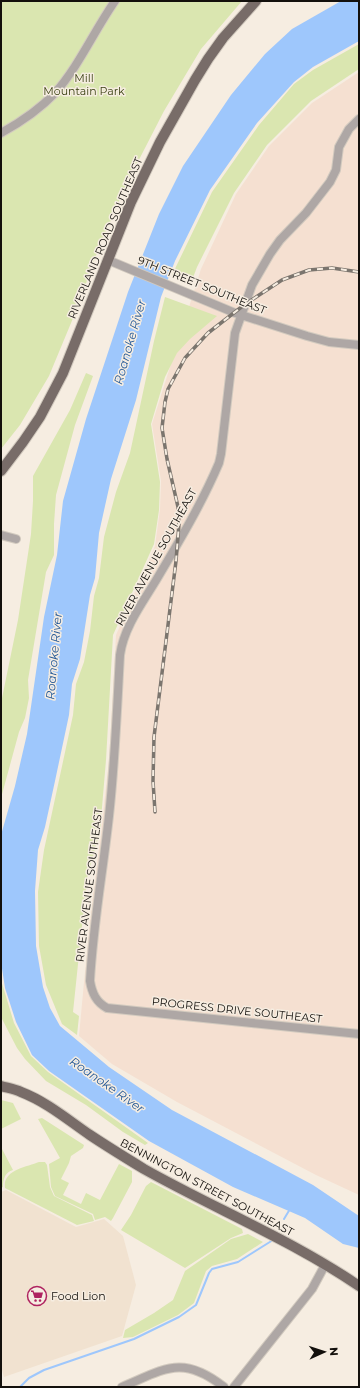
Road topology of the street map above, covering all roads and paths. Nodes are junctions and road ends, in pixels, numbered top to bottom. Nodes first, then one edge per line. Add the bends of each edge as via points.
1 (116, 1) edge
2 (256, 1) edge
3 (359, 119) edge
4 (1, 133) edge
5 (108, 260) junction
6 (241, 314) junction
7 (359, 345) edge
8 (1, 471) edge
9 (1, 535) edge
10 (16, 539) dead end
11 (113, 1009) joint
12 (359, 1034) edge
13 (1, 1086) edge
14 (12, 1089) junction
15 (1, 1090) edge
16 (325, 1265) junction
17 (359, 1286) edge
18 (122, 1387) edge
19 (224, 1387) edge
20 (234, 1387) edge

1 - 4 street via 74,68 55,92 32,113
2 - 5 main road, RIVERLAND ROAD SOUTHEAST via 223,38 191,87 144,173
3 - 6 street, RIVER AVENUE SOUTHEAST via 343,139 336,170 330,182 306,213 280,240 259,270
5 - 6 street, 9TH STREET SOUTHEAST
5 - 8 main road, RIVERLAND ROAD SOUTHEAST via 54,393
6 - 7 street, 9TH STREET SOUTHEAST via 307,336
6 - 11 street, RIVER AVENUE SOUTHEAST via 234,343 219,463 186,529 128,628 120,651 110,808 90,981 97,1000 107,1008
9 - 10 street
11 - 12 street, PROGRESS DRIVE SOUTHEAST
13 - 14 main road, BENNINGTON STREET SOUTHEAST
14 - 15 main road
14 - 16 main road, BENNINGTON STREET SOUTHEAST via 47,1105 113,1151
16 - 17 main road, BENNINGTON STREET SOUTHEAST
16 - 20 street via 312,1289
18 - 19 street via 164,1370 185,1367 203,1373

